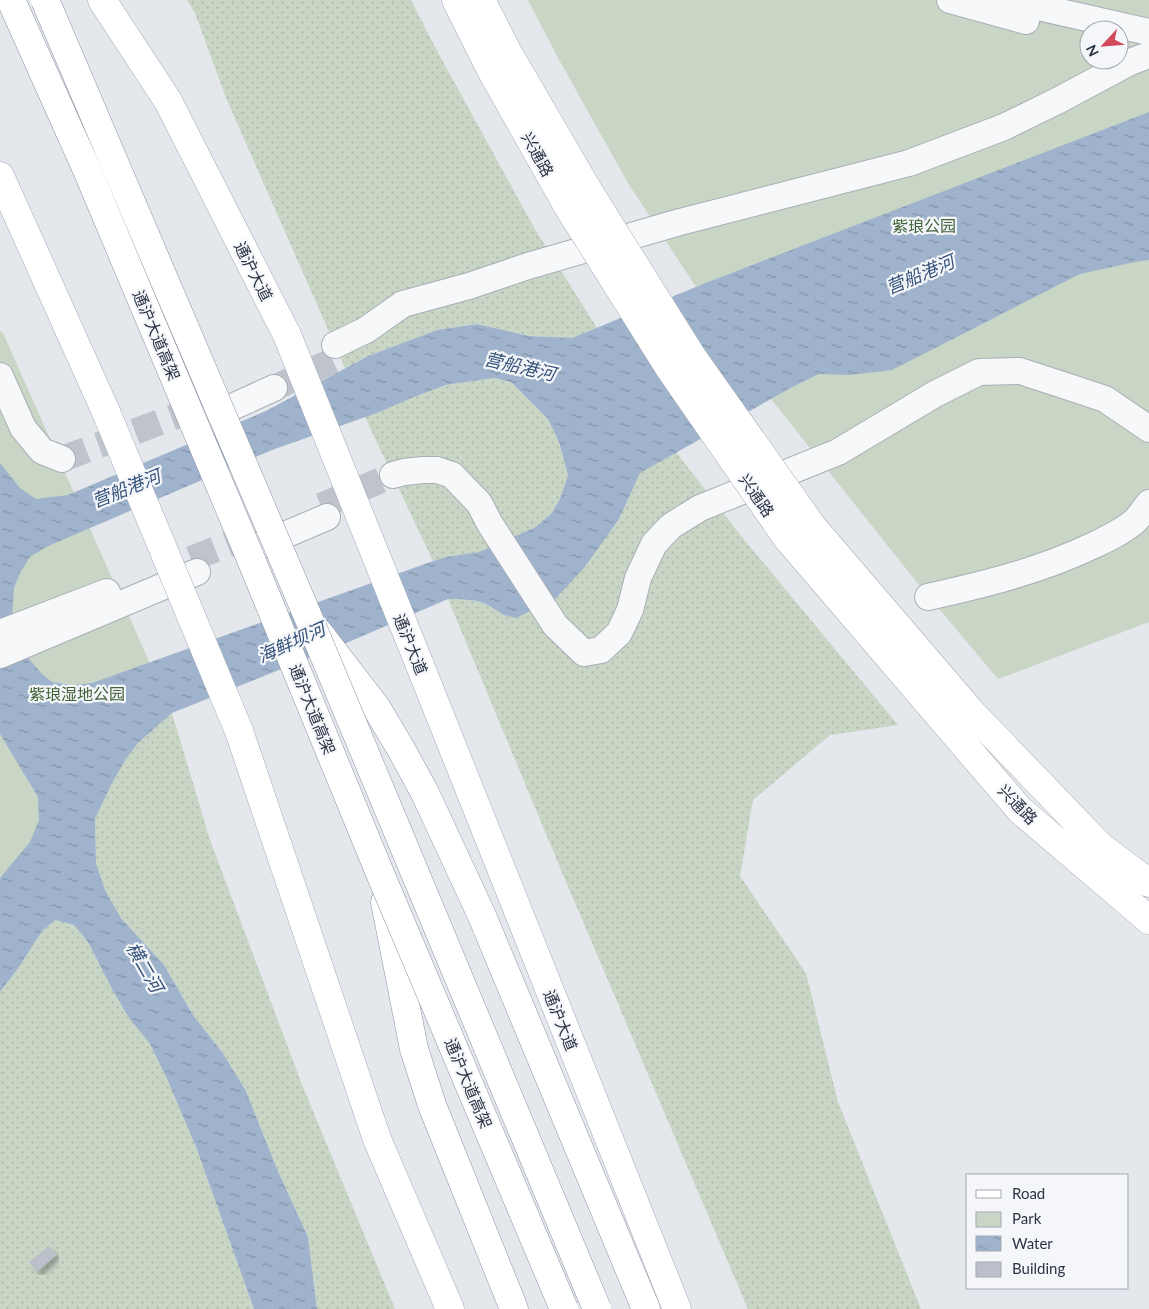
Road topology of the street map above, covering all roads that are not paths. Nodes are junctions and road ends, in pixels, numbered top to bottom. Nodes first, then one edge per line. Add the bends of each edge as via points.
1 (11, 0) edge
2 (45, 0) edge
3 (102, 0) edge
4 (456, 0) edge
5 (481, 0) edge
6 (950, 0) edge
7 (1007, 0) edge
8 (1149, 32) edge
9 (1079, 33) edge
10 (1129, 43) edge
11 (1149, 48) edge
12 (1149, 55) edge
13 (1149, 69) edge
14 (0, 176) edge
15 (578, 198) junction
16 (0, 376) edge
17 (223, 398) tunnel mouth
18 (0, 410) edge
19 (194, 422) tunnel mouth
20 (1149, 429) edge
21 (1149, 448) edge
22 (396, 482) tunnel mouth
23 (1149, 503) edge
24 (324, 512) tunnel mouth
25 (1149, 518) edge
26 (246, 544) tunnel mouth
27 (194, 566) tunnel mouth
28 (309, 619) junction
29 (549, 628) junction
30 (16, 634) edge
31 (0, 655) edge
32 (379, 871) junction
33 (1149, 883) edge
34 (1149, 920) edge
35 (450, 1309) edge
36 (514, 1309) edge
37 (564, 1309) edge
38 (597, 1309) edge
39 (646, 1309) edge
40 (677, 1309) edge

1 - 32 main road, 通沪大道高架, bridge via 91,179
2 - 28 main road, 通沪大道高架, bridge
3 - 40 main road, 通沪大道, bridge via 168,101 287,335
4 - 15 main road, 兴通路 via 491,70
5 - 15 main road, 兴通路
6 - 9 street
7 - 8 street
10 - 11 street
12 - 13 street via 1004,127 909,163 670,225 403,304 338,351 375,339 402,319 442,305 678,234 777,216 949,164 1004,142
14 - 35 main road, bridge via 106,412 239,731 377,1139
15 - 33 main road, 兴通路, bridge via 812,526 972,714 1101,847
15 - 34 main road, 兴通路, bridge via 670,370 787,538 1020,810
16 - 18 street via 23,428 42,452 65,466 47,466 24,449 6,425
17 - 19 street via 272,383 230,408
20 - 29 street via 1105,399 1075,388 1020,371 979,372 934,394 838,452 700,508 671,526 654,544 619,632 601,650 584,653
21 - 29 street via 1111,419 1054,396 1006,387 968,391 844,460 710,514 679,531 661,549 649,577 632,637 614,656 592,665 563,655
22 - 29 street via 404,472 437,470 452,475 479,504 483,527
23 - 25 street via 1117,534 1030,571 980,585 934,604 983,597 1040,581 1096,558 1129,540
24 - 26 street
27 - 30 street
28 - 38 main road, 通沪大道高架, bridge
28 - 39 main road, bridge via 376,707 425,793 482,916
30 - 31 street
32 - 36 main road, bridge via 414,1049 432,1106
32 - 37 main road, 通沪大道高架, bridge

